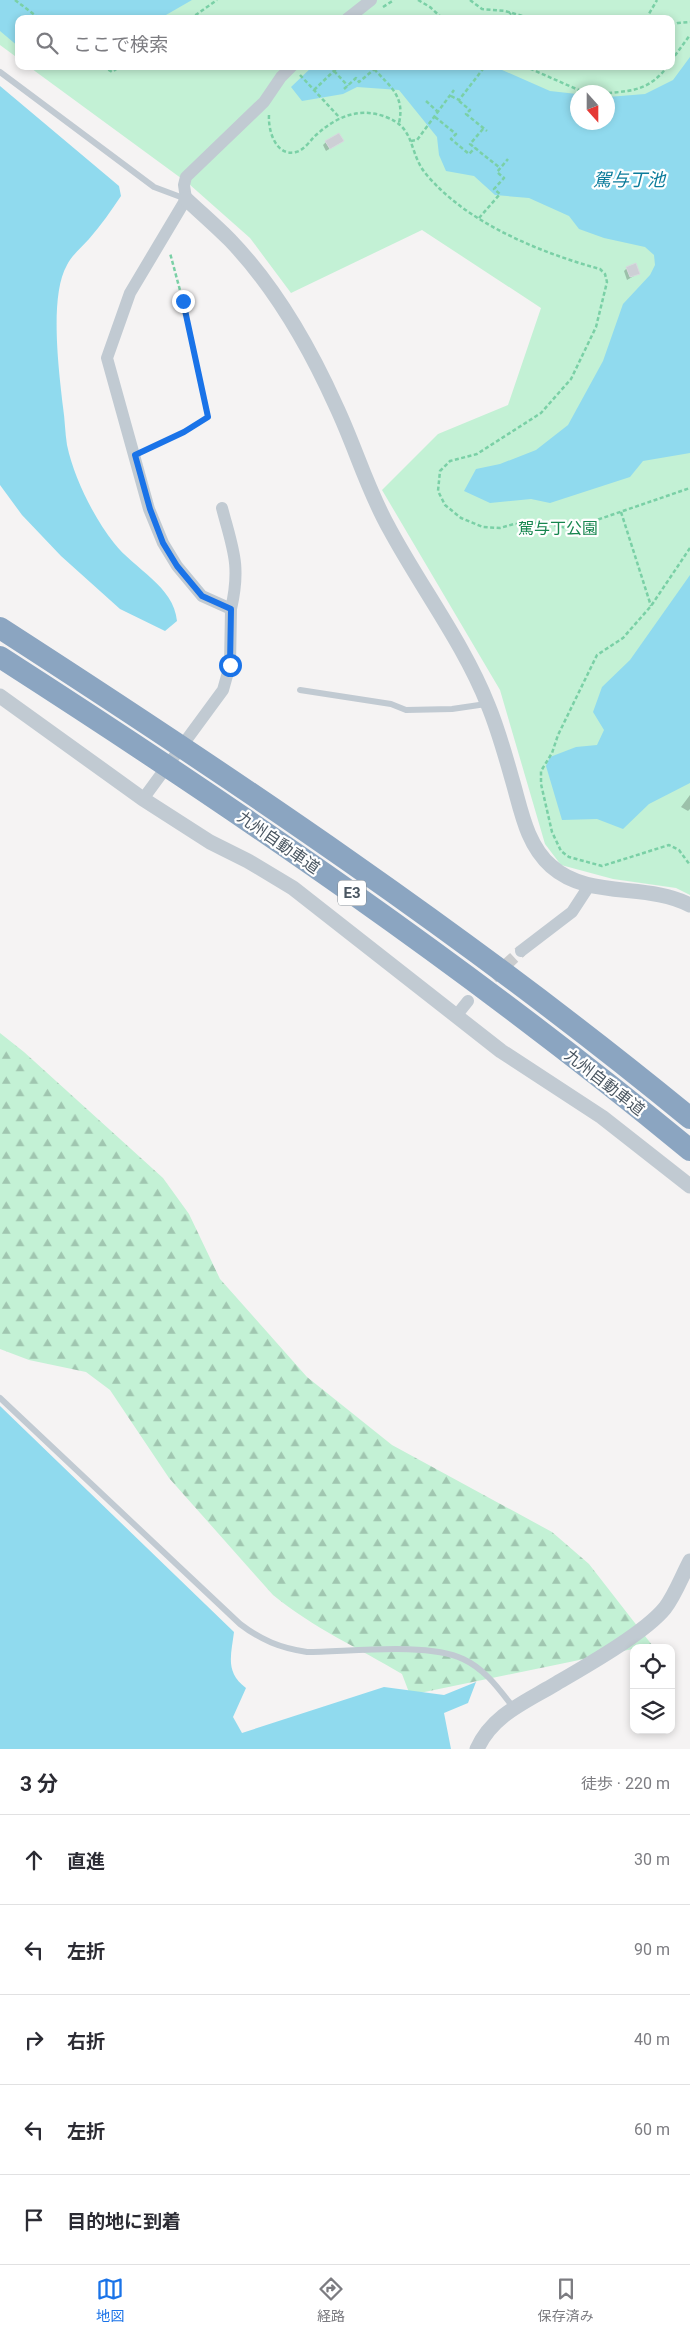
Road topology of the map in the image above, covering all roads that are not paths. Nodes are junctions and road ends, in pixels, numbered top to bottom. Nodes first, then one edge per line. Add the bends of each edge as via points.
1 (371, 0) edge
2 (352, 15) edge
3 (0, 72) edge
4 (297, 72) edge
5 (186, 199) junction
6 (222, 508) dead end
7 (231, 609) junction
8 (0, 628) edge
9 (0, 657) edge
10 (300, 690) dead end
11 (0, 696) edge
12 (488, 704) junction
13 (145, 797) junction
14 (589, 886) junction
15 (690, 905) edge
16 (521, 951) tunnel mouth
17 (468, 1001) tunnel mouth
18 (456, 1016) junction
19 (690, 1118) edge
20 (690, 1150) edge
21 (690, 1186) edge
22 (0, 1398) edge
23 (690, 1561) edge
24 (513, 1707) junction
25 (477, 1749) edge

1 - 2 street
3 - 5 lane via 154,187
4 - 5 street via 281,77 264,102 186,177
5 - 7 street via 130,293 107,358 150,509 163,543 202,596
5 - 12 street via 230,240 289,316 337,407 389,529
6 - 7 street via 237,563 237,583
7 - 13 street via 230,665 223,690
8 - 19 highway, 九州自動車道 / E3 via 329,847 489,961
9 - 20 highway, 九州自動車道 / E3 via 315,866 472,980
10 - 12 lane via 391,704 406,710
11 - 13 street
12 - 14 street via 527,831 537,850 564,876
13 - 18 street via 210,842 293,888
14 - 15 street via 676,897
14 - 16 street via 572,912
17 - 18 street
18 - 21 street via 501,1051 602,1117
22 - 24 lane via 240,1624 259,1638 307,1652 422,1650 446,1653 478,1668 494,1682
23 - 24 street via 664,1608 637,1633
24 - 25 street

